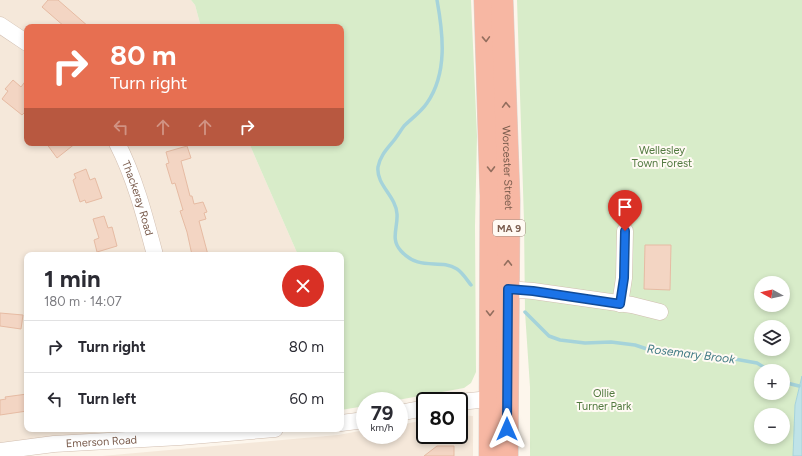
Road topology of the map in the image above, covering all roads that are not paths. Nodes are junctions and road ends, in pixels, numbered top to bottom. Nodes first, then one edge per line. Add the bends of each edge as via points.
1 (485, 0) edge
2 (502, 0) edge
3 (0, 25) edge
4 (24, 41) edge
5 (118, 146) edge
6 (625, 231) dead end
7 (155, 252) edge
8 (508, 289) junction
9 (620, 304) junction
10 (660, 312) dead end
11 (490, 399) junction
12 (468, 401) edge
13 (356, 422) edge
14 (344, 424) edge
15 (204, 432) edge
16 (180, 433) edge
17 (0, 451) edge
18 (490, 456) edge
19 (507, 456) edge

1 -> 11 highway, Worcester Street / MA 9 via 491,196
8 -> 2 highway, Worcester Street / MA 9 via 509,193
3 - 4 street
5 - 7 street, Thackeray Road via 133,179
6 - 9 street via 624,278
8 - 9 street
8 - 19 highway, Worcester Street / MA 9
9 - 10 street
11 - 12 street
11 - 18 highway, Worcester Street / MA 9
13 - 14 street
15 - 16 street, Emerson Road
16 - 17 street, Emerson Road

